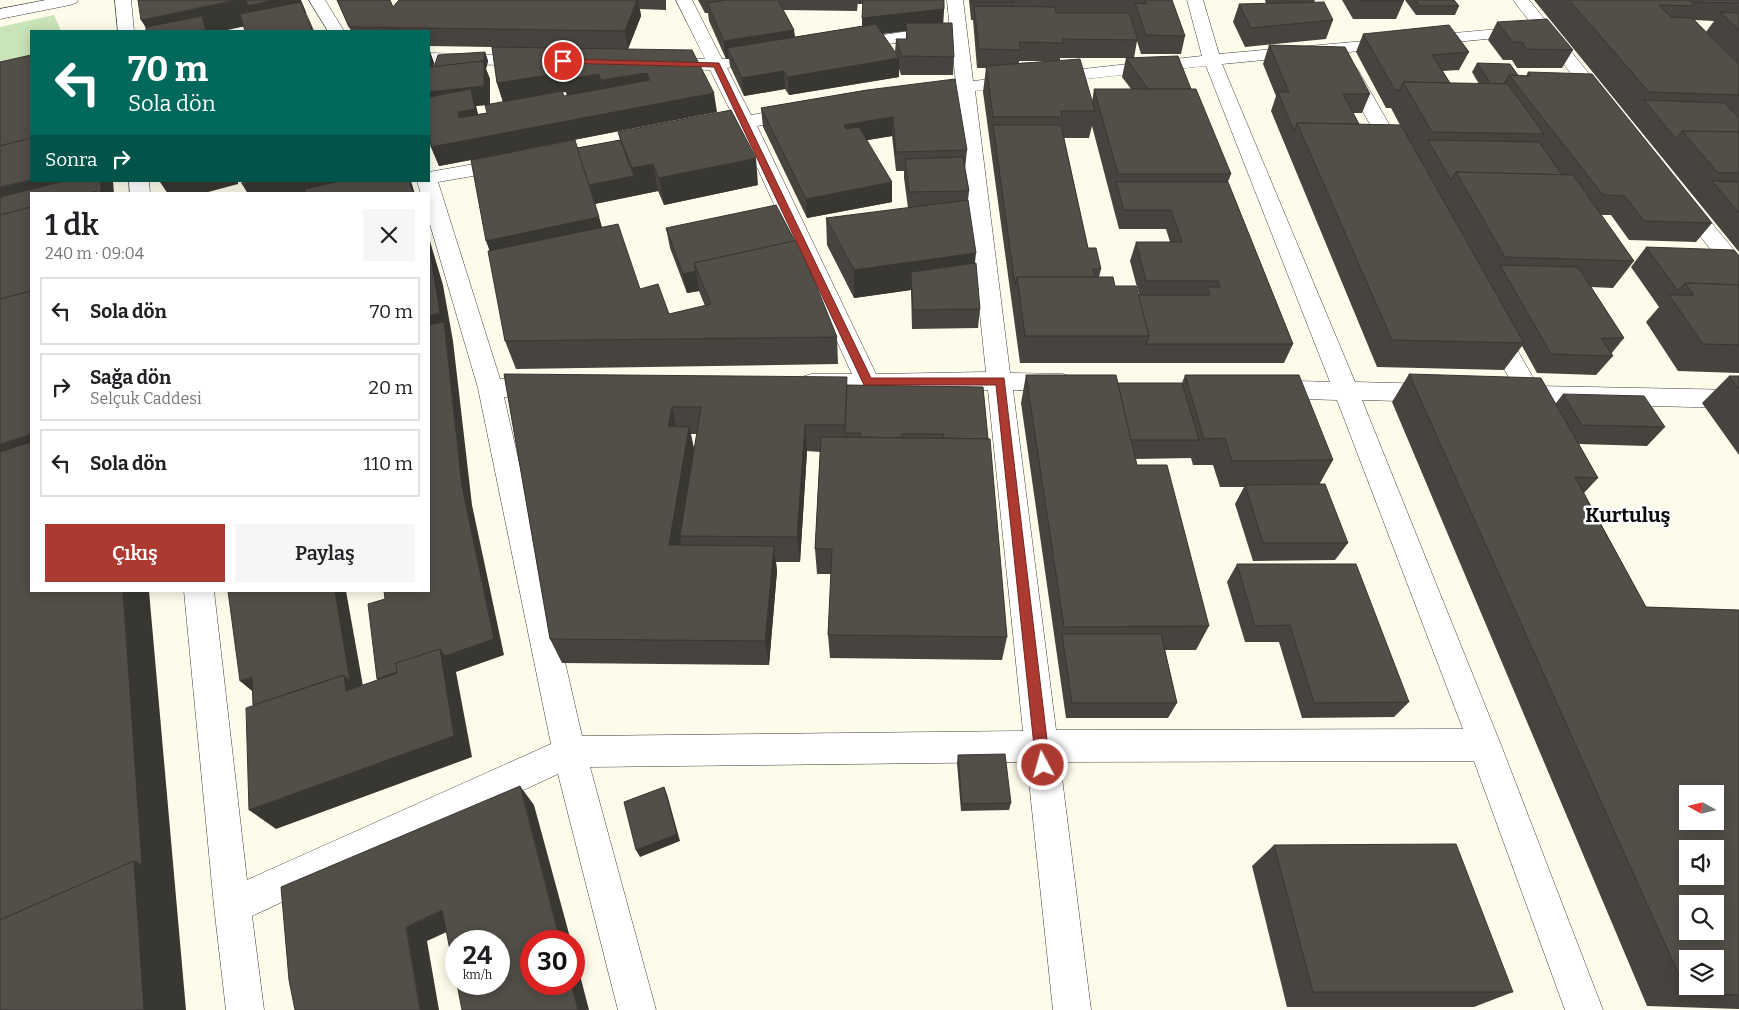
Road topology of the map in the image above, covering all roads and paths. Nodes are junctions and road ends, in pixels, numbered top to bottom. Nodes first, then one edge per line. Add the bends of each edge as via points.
1 (70, 0) edge
2 (123, 0) edge
3 (317, 0) edge
4 (684, 0) edge
5 (955, 0) edge
6 (1195, 0) edge
7 (1521, 0) edge
8 (0, 14) edge
9 (959, 29) junction
10 (1544, 29) junction
11 (126, 30) edge
12 (335, 30) edge
13 (833, 47) edge
14 (1337, 48) junction
15 (784, 54) edge
16 (430, 58) edge
17 (1212, 60) junction
18 (548, 61) edge
19 (647, 63) edge
20 (716, 64) junction
21 (966, 87) junction
22 (908, 96) edge
23 (812, 111) edge
24 (1617, 119) edge
25 (745, 121) junction
26 (687, 132) edge
27 (524, 161) edge
28 (1409, 178) edge
29 (430, 179) edge
30 (1672, 188) edge
31 (430, 213) edge
32 (1739, 271) edge
33 (1482, 308) edge
34 (1001, 381) junction
35 (868, 382) junction
36 (788, 383) edge
37 (1090, 384) edge
38 (570, 387) edge
39 (490, 388) junction
40 (1248, 388) edge
41 (1346, 391) junction
42 (1453, 393) edge
43 (1492, 394) edge
44 (1530, 394) junction
45 (1739, 399) edge
46 (199, 592) edge
47 (1041, 746) junction
48 (1486, 746) junction
49 (569, 752) junction
50 (232, 906) junction
51 (245, 1010) edge
52 (637, 1010) edge
53 (1072, 1010) edge
54 (1584, 1010) edge

1 - 8 street
2 - 11 street
3 - 12 street
4 - 20 street
5 - 9 street
6 - 17 street
7 - 10 street
9 - 13 street
9 - 21 street
10 - 14 street
10 - 24 street
14 - 17 street
14 - 28 street
15 - 20 street
16 - 18 street
17 - 21 street
17 - 41 street
19 - 20 street
20 - 25 street
21 - 22 street
21 - 34 street
23 - 25 street
25 - 26 street
25 - 35 street
27 - 29 street
30 - 32 street
31 - 39 street
33 - 44 street
34 - 35 street
34 - 37 street
34 - 47 street
35 - 36 street
38 - 39 street
39 - 49 street
40 - 41 street
41 - 42 street
41 - 48 street
43 - 44 street
44 - 45 street
46 - 50 street
47 - 48 street
47 - 49 street
47 - 53 street
48 - 54 street
49 - 50 street
49 - 52 street
50 - 51 street

